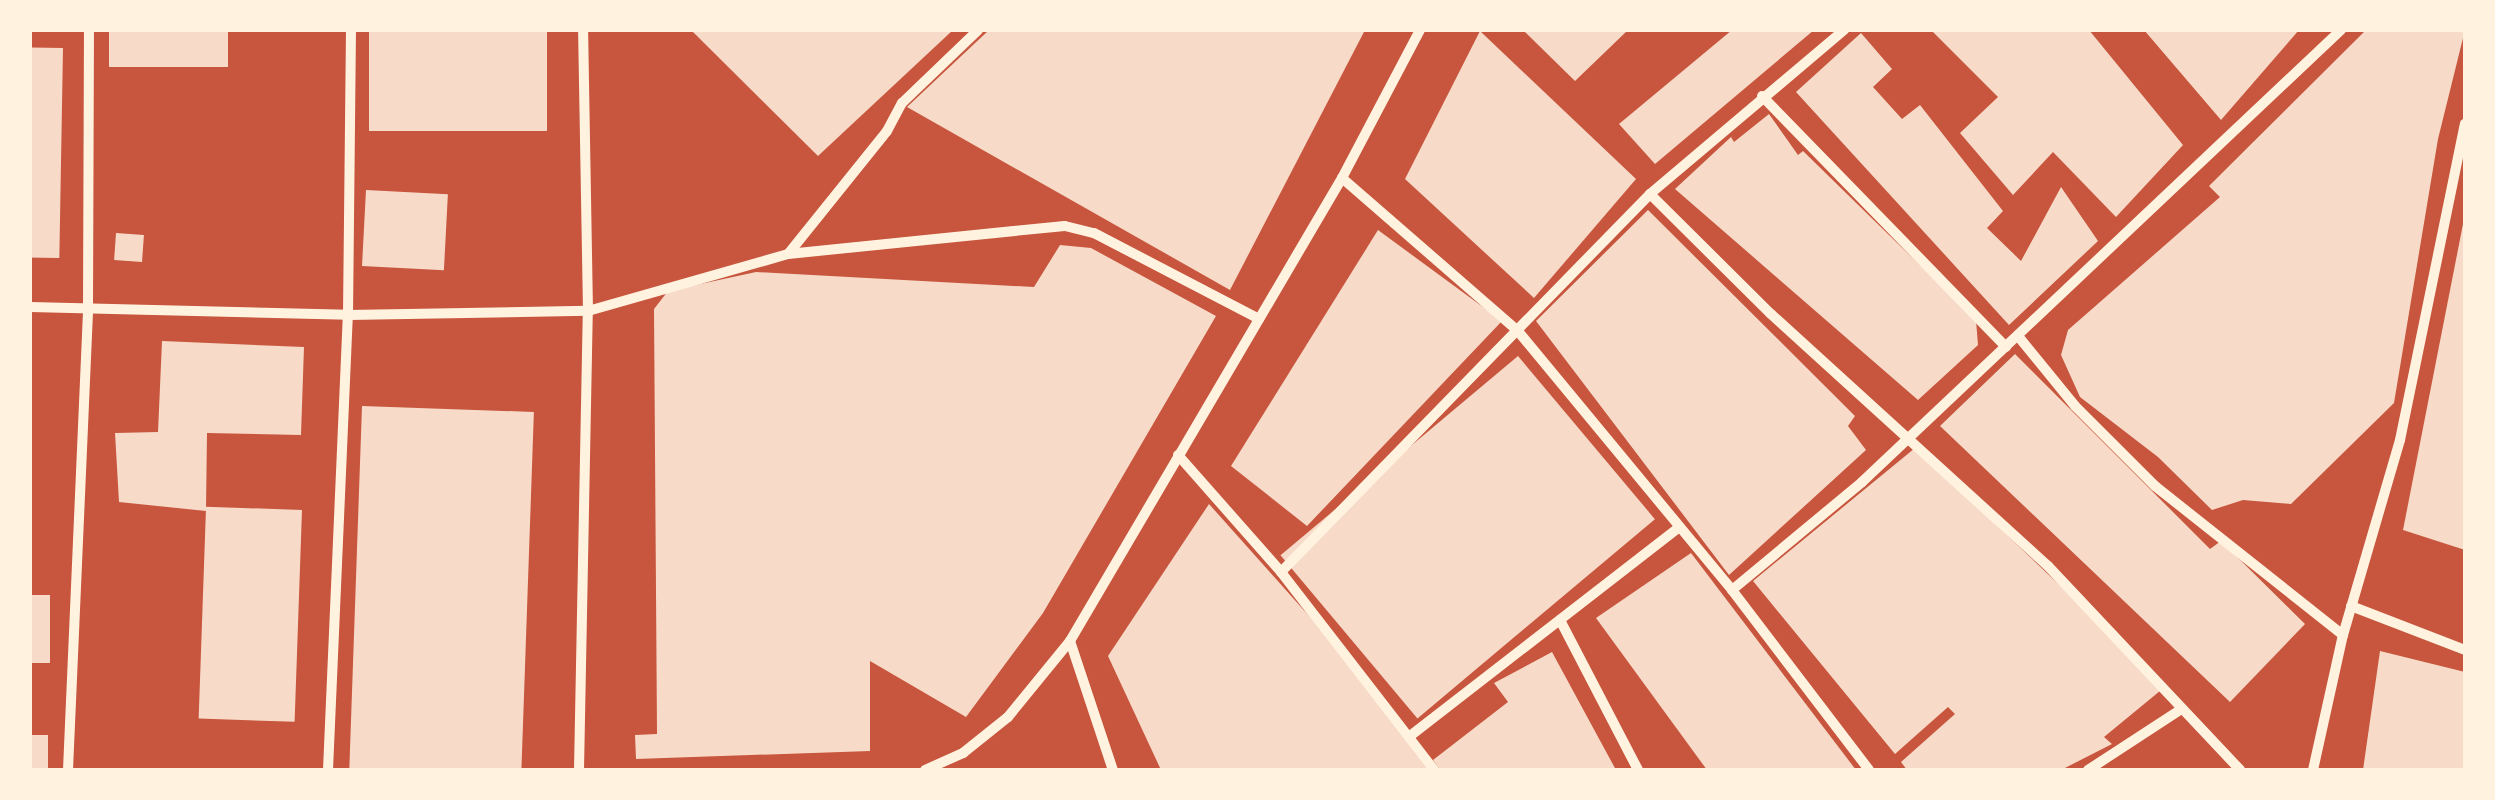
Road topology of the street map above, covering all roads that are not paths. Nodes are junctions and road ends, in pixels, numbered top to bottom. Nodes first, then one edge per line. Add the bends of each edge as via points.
1 (89, 30) edge
2 (351, 30) edge
3 (583, 30) edge
4 (978, 30) edge
5 (1420, 30) edge
6 (1844, 30) edge
7 (2341, 30) edge
8 (1762, 96) junction
9 (2465, 124) edge
10 (2462, 146) edge
11 (1342, 178) junction
12 (1650, 194) junction
13 (788, 254) junction
14 (30, 307) edge
15 (88, 308) junction
16 (588, 311) junction
17 (348, 315) junction
18 (1260, 319) junction
19 (1517, 330) junction
20 (2018, 336) junction
21 (2006, 348) junction
22 (1912, 436) junction
23 (1178, 454) junction
24 (1677, 529) junction
25 (1281, 572) junction
26 (1732, 590) junction
27 (2351, 606) junction
28 (1560, 620) junction
29 (2343, 635) junction
30 (1070, 642) junction
31 (2465, 650) edge
32 (2180, 710) junction
33 (1410, 736) junction
34 (68, 770) edge
35 (328, 770) edge
36 (578, 770) edge
37 (925, 770) edge
38 (1113, 770) edge
39 (1434, 770) edge
40 (1638, 770) edge
41 (1868, 770) edge
42 (2088, 770) edge
43 (2240, 770) edge
44 (2313, 770) edge

1 - 15 street
2 - 17 street
3 - 16 street
4 - 13 street via 902,103
5 - 11 street
6 - 8 street
7 - 20 street
8 - 12 street
8 - 21 street
9 - 10 street
10 - 27 street via 2400,440
11 - 18 street
11 - 19 street
12 - 19 street
12 - 22 street via 1771,314
13 - 16 street
13 - 18 street via 1065,226 1094,234
14 - 15 street
15 - 17 street
15 - 34 street
16 - 17 street
16 - 36 street
17 - 35 street
18 - 23 street
19 - 24 street
19 - 25 street
20 - 21 street
20 - 29 street via 2075,406 2155,486
21 - 22 street
22 - 26 street
22 - 32 street via 2160,678
23 - 25 street
23 - 30 street
24 - 26 street
24 - 28 street
25 - 33 street
26 - 41 street
27 - 29 street
27 - 31 street
28 - 33 street
28 - 40 street
29 - 44 street
30 - 37 street via 1008,717 962,754
30 - 38 street
32 - 42 street
32 - 43 street
33 - 39 street

